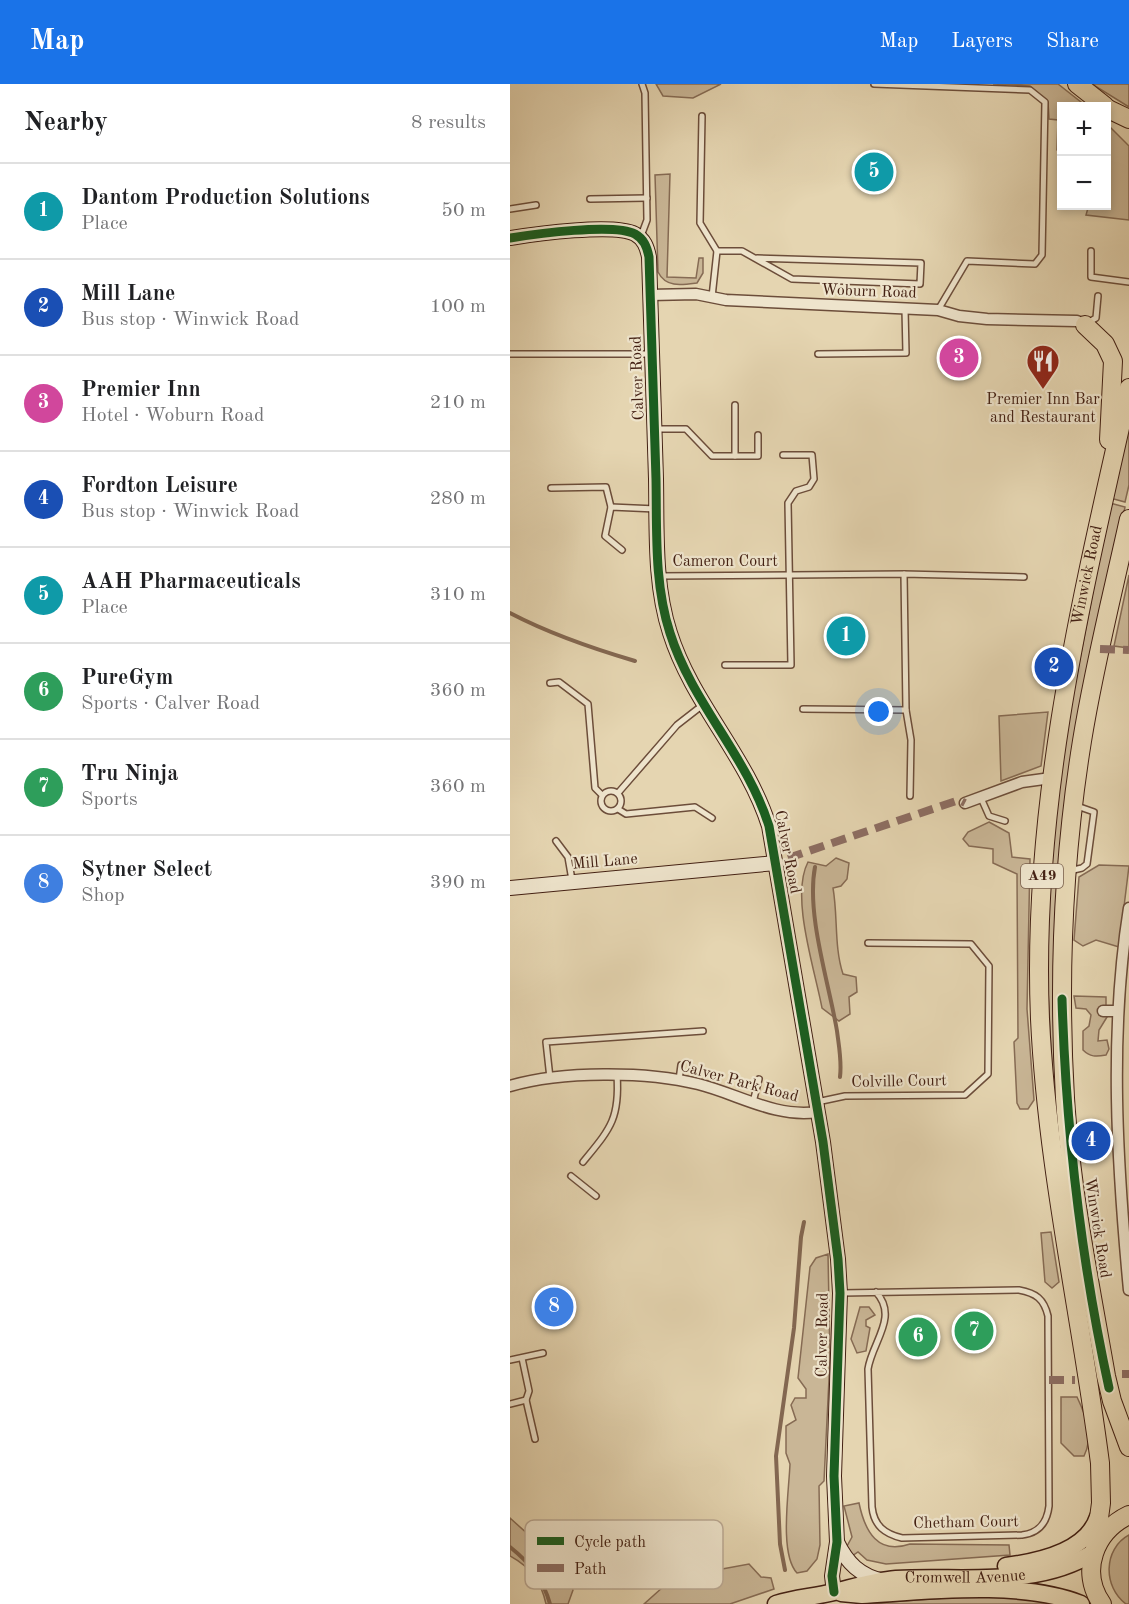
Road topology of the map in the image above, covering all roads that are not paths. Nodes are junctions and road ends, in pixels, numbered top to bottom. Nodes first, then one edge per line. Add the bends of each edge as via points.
1 (642, 84) edge
2 (874, 84) edge
3 (1077, 84) edge
4 (1118, 115) edge
5 (702, 116) dead end
6 (647, 198) junction
7 (590, 199) dead end
8 (536, 205) dead end
9 (510, 209) edge
10 (640, 237) junction
11 (510, 238) edge
12 (717, 251) junction
13 (1091, 251) dead end
14 (757, 258) junction
15 (1129, 282) edge
16 (650, 295) junction
17 (1098, 296) dead end
18 (712, 297) junction
19 (905, 309) junction
20 (938, 310) junction
21 (1085, 325) junction
22 (510, 354) edge
23 (652, 354) junction
24 (818, 354) dead end
25 (1129, 388) edge
26 (735, 405) dead end
27 (655, 429) junction
28 (758, 435) dead end
29 (783, 455) dead end
30 (735, 456) junction
31 (1107, 487) junction
32 (550, 488) dead end
33 (611, 507) junction
34 (657, 509) junction
35 (1129, 519) edge
36 (622, 550) dead end
37 (904, 574) junction
38 (660, 576) junction
39 (790, 576) junction
40 (1024, 577) dead end
41 (725, 665) dead end
42 (550, 683) dead end
43 (704, 704) junction
44 (803, 709) dead end
45 (906, 710) junction
46 (1051, 778) junction
47 (618, 793) junction
48 (602, 795) junction
49 (910, 796) dead end
50 (981, 798) junction
51 (965, 803) dead end
52 (618, 809) junction
53 (712, 818) dead end
54 (1005, 821) dead end
55 (556, 841) dead end
56 (776, 863) junction
57 (573, 882) junction
58 (510, 888) edge
59 (1129, 908) edge
60 (868, 943) dead end
61 (1103, 1011) dead end
62 (1116, 1011) junction
63 (703, 1031) dead end
64 (1117, 1059) junction
65 (1129, 1059) edge
66 (681, 1065) dead end
67 (617, 1075) junction
68 (550, 1079) junction
69 (759, 1079) dead end
70 (679, 1080) junction
71 (510, 1086) edge
72 (753, 1102) junction
73 (817, 1107) junction
74 (583, 1162) dead end
75 (571, 1176) dead end
76 (596, 1196) dead end
77 (1129, 1290) edge
78 (876, 1292) junction
79 (840, 1293) junction
80 (543, 1353) dead end
81 (522, 1358) junction
82 (510, 1360) edge
83 (526, 1400) junction
84 (510, 1404) edge
85 (536, 1439) dead end
86 (1129, 1447) edge
87 (1101, 1503) junction
88 (1129, 1515) edge
89 (837, 1542) junction
90 (1094, 1550) junction
91 (922, 1578) junction
92 (884, 1581) junction
93 (834, 1592) junction
94 (776, 1604) edge
95 (1081, 1604) edge
96 (1102, 1604) edge

1 - 6 lane
2 - 20 lane via 1030,90 1045,102 1042,255 1035,264 967,261
3 - 4 highway
5 - 12 lane via 700,223
6 - 7 lane
6 - 10 lane via 647,220
8 - 9 lane
10 - 11 street via 620,230
10 - 16 street, Calver Road via 649,257
12 - 14 lane via 742,251
12 - 18 lane
13 - 15 lane via 1091,277
14 - 14 lane via 792,279 920,284 921,263
16 - 18 street, Woburn Road
16 - 23 street, Calver Road
17 - 21 lane via 1096,318
18 - 19 street, Woburn Road
19 - 20 street, Woburn Road
19 - 24 lane via 906,353
20 - 21 street, Woburn Road via 959,316 1077,321
21 - 31 highway via 1105,344 1113,361
22 - 23 lane
23 - 27 street, Calver Road
25 - 31 highway, Winwick Road / A49
26 - 30 lane
27 - 30 lane via 686,429 712,456
27 - 34 street, Calver Road
28 - 30 lane via 758,456
29 - 39 lane via 812,455 810,487 796,491 788,503
31 - 46 highway, Winwick Road / A49 via 1067,676
32 - 33 lane via 606,487
33 - 34 lane
33 - 36 lane via 605,536
34 - 38 street, Calver Road
35 - 86 highway, Winwick Road / A49 via 1089,705 1073,805 1066,871 1062,999 1072,1170 1106,1376
37 - 39 lane, Cameron Court
37 - 40 lane, Cameron Court
37 - 45 lane
38 - 39 lane, Cameron Court
38 - 43 street, Calver Road via 670,633
39 - 41 lane, Cameron Court via 791,665
42 - 48 lane via 560,682 588,704 596,789
43 - 47 lane via 677,725
43 - 56 street, Calver Road via 751,779 761,802
44 - 45 lane
45 - 49 lane via 911,740
46 - 50 street via 1022,782
46 - 87 highway, Winwick Road / A49 via 1041,909 1040,1017 1052,1161 1094,1414
47 - 48 lane
47 - 52 lane
48 - 52 lane via 604,810
50 - 51 street
50 - 54 lane via 989,816
52 - 53 lane via 626,814 695,807
55 - 57 lane via 568,857
56 - 57 street, Mill Lane
56 - 73 street, Calver Road
57 - 58 street, Mill Lane
59 - 62 street
60 - 73 lane, Colville Court via 971,944 989,966 988,1074 965,1095 845,1096
61 - 62 street
62 - 64 street
63 - 68 lane via 546,1042
64 - 65 street
64 - 77 street
66 - 70 lane
67 - 68 street, Calver Park Road
67 - 70 street, Calver Park Road
67 - 74 lane via 614,1120
68 - 71 street, Calver Park Road
69 - 72 lane
70 - 72 street, Calver Park Road
72 - 73 street, Calver Park Road via 789,1113
73 - 79 street, Calver Road via 835,1227
75 - 76 lane
78 - 78 lane, Chetham Court via 1019,1290 1042,1300 1048,1316 1049,1506 1046,1521 1037,1531 1022,1535 902,1538 884,1532 877,1524 873,1507 868,1369 886,1322 885,1307
78 - 79 lane, Chetham Court
79 - 89 street, Calver Road via 834,1476
80 - 81 lane
81 - 82 lane
81 - 83 lane via 529,1391
83 - 84 lane
83 - 85 lane
87 - 90 highway, Winwick Road / A49
87 - 91 main road via 1091,1531 1063,1550 1025,1563 943,1571
88 - 90 highway via 1112,1525
89 - 92 street via 856,1569
89 - 93 street, Calver Road
90 - 91 main road, Cromwell Avenue via 1069,1565 1042,1572
90 - 96 highway, A49 via 1092,1582
91 - 92 main road, Cromwell Avenue
92 - 93 main road, Cromwell Avenue via 860,1583
93 - 94 main road, Cromwell Avenue
93 - 95 main road, Cromwell Avenue via 862,1595 1022,1589

